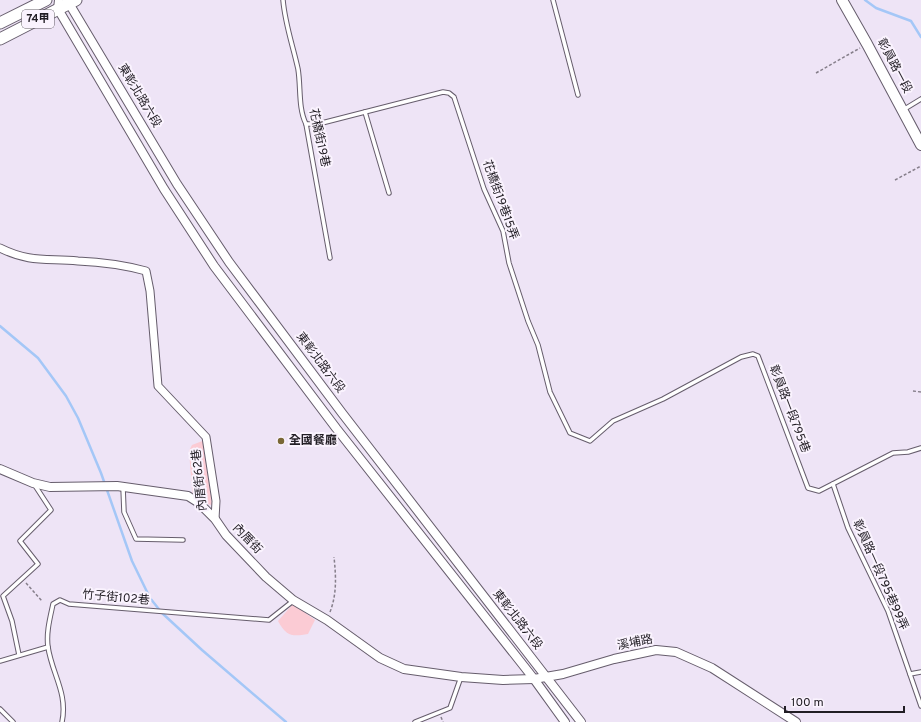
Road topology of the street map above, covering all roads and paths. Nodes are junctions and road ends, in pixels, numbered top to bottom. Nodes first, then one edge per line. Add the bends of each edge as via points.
1 (46, 0) edge
2 (283, 0) edge
3 (553, 0) edge
4 (842, 0) edge
5 (71, 1) edge
6 (58, 5) edge
7 (0, 23) edge
8 (0, 39) edge
9 (868, 44) junction
10 (816, 73) dead end
11 (578, 94) dead end
12 (921, 99) edge
13 (903, 110) junction
14 (364, 112) junction
15 (306, 124) junction
16 (921, 145) edge
17 (921, 166) edge
18 (895, 180) dead end
19 (389, 193) dead end
20 (0, 248) edge
21 (330, 258) dead end
22 (913, 391) dead end
23 (921, 392) edge
24 (590, 442) joint
25 (921, 448) edge
26 (0, 469) edge
27 (33, 483) junction
28 (833, 484) junction
29 (123, 486) junction
30 (215, 520) junction
31 (183, 540) dead end
32 (334, 557) dead end
33 (22, 578) junction
34 (293, 600) junction
35 (42, 601) dead end
36 (327, 620) junction
37 (48, 647) junction
38 (19, 654) junction
39 (0, 661) edge
40 (921, 672) edge
41 (910, 674) junction
42 (546, 676) junction
43 (461, 677) junction
44 (534, 679) junction
45 (921, 706) edge
46 (0, 709) edge
47 (11, 722) edge
48 (62, 722) edge
49 (415, 722) edge
50 (565, 722) edge
51 (581, 722) edge
52 (796, 722) edge

1 - 7 main road, 74甲
2 - 15 lane, 花橋街19巷 via 284,15 298,70 302,116
3 - 11 lane
4 - 9 main road, 彰員路一段
5 - 6 main road, 74甲
5 - 42 street, 東彰北路六段 via 177,184 229,262 342,413
6 - 8 main road, 74甲
6 - 44 street, 東彰北路六段 via 164,190 214,266 336,428
9 - 10 path
9 - 13 main road, 彰員路一段
12 - 13 lane
13 - 16 main road, 彰員路一段
14 - 15 lane, 花橋街19巷15弄 via 318,124
14 - 19 lane
14 - 24 lane, 花橋街19巷15弄 via 443,92 454,97 484,189 503,231 509,263 523,309 538,345 550,392 570,433
15 - 21 lane, 花橋街19巷
17 - 18 path
20 - 30 street, 內厝街62巷 via 30,259 78,260 128,266 146,272 158,386 206,437 216,501
22 - 23 path
24 - 28 lane, 彰員路一段795巷 via 614,422 753,354 758,356 808,488 819,490
25 - 28 lane, 彰員路一段795巷 via 893,453
26 - 27 street, 內厝街
27 - 29 street, 內厝街 via 50,487
27 - 33 lane via 51,510 20,541 38,564
28 - 41 lane, 彰員路一段795巷99弄 via 848,528 888,611
29 - 30 street, 內厝街 via 188,496 199,503
29 - 31 lane via 124,512 136,538
30 - 34 street, 內厝街 via 266,577
32 - 36 path via 336,589
33 - 35 path
33 - 38 lane via 4,596
34 - 36 street, 內厝街
34 - 37 lane, 竹子街102巷 via 269,620 69,604 60,600 53,604 48,628
36 - 43 street, 內厝街 via 380,658 404,669
37 - 38 lane
37 - 48 lane, 竹子街102巷 via 63,694
38 - 39 lane
40 - 41 lane
41 - 45 lane, 彰員路一段795巷99弄
42 - 44 street, 溪埔路
42 - 51 street, 東彰北路六段
42 - 52 street, 溪埔路 via 656,650 676,652 712,668
43 - 44 street, 溪埔路
43 - 49 lane via 450,708
44 - 50 street, 東彰北路六段
46 - 47 lane

